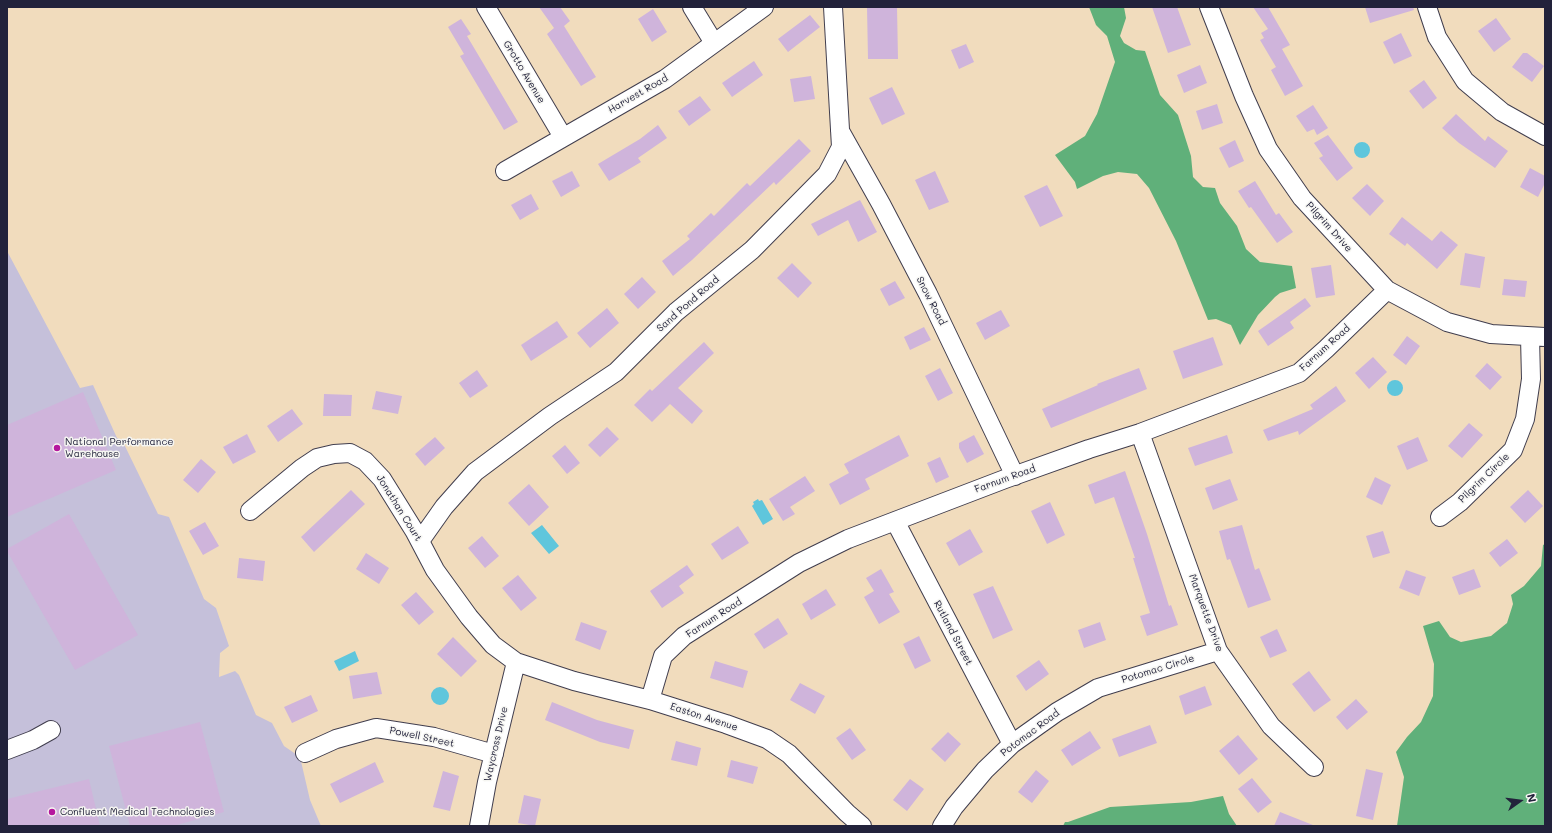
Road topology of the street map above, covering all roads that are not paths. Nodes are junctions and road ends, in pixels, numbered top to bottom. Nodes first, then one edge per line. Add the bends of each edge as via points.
1 (486, 7) edge
2 (692, 7) edge
3 (764, 7) edge
4 (833, 7) edge
5 (1209, 7) edge
6 (1427, 7) edge
7 (714, 43) junction
8 (839, 130) junction
9 (1545, 136) edge
10 (563, 137) junction
11 (505, 171) dead end
12 (1387, 290) junction
13 (1538, 337) edge
14 (1140, 433) junction
15 (1015, 476) junction
16 (250, 511) dead end
17 (1440, 517) dead end
18 (895, 521) junction
19 (420, 541) junction
20 (1218, 651) junction
21 (516, 662) junction
22 (1097, 689) joint
23 (650, 700) junction
24 (51, 730) dead end
25 (1012, 744) junction
26 (7, 750) edge
27 (305, 752) dead end
28 (494, 754) junction
29 (1314, 768) dead end
30 (479, 826) edge
31 (862, 826) edge
32 (942, 826) edge

1 - 10 street, Grotto Avenue
2 - 7 street
3 - 7 street, Harvest Road
4 - 8 street, Sand Pond Road
5 - 12 street, Pilgrim Drive via 1268,149 1302,198
6 - 9 street via 1437,37 1466,81 1502,112
7 - 10 street, Harvest Road via 665,79
8 - 15 street, Snow Road via 924,288
8 - 19 street, Sand Pond Road via 841,147 827,174 801,202 752,250 676,312 616,372 550,416 475,472 444,507
10 - 11 street, Harvest Road
12 - 13 street, Pilgrim Drive via 1447,322 1491,334
12 - 14 street, Farnum Road via 1299,373
13 - 17 street, Pilgrim Circle via 1525,419 1513,450 1460,502
14 - 15 street, Farnum Road
14 - 20 street, Marquette Drive
15 - 18 street, Farnum Road
16 - 19 street, Jonathan Court via 317,458 350,453 365,461 382,479
18 - 23 street, Farnum Road via 848,539 799,563 684,636 663,656
18 - 25 street, Rutland Street
19 - 21 street, Jonathan Court via 435,570 469,617 493,645
20 - 22 street, Potomac Circle
20 - 29 street, Marquette Drive via 1271,726
21 - 23 street, Easton Avenue via 574,681
21 - 28 street, Waycross Drive
22 - 25 street, Potomac Road via 1057,712
23 - 31 street, Easton Avenue via 767,739 789,754
24 - 26 street
25 - 32 street, Potomac Road via 985,770 954,807
27 - 28 street, Powell Street via 336,739 376,728 434,737
28 - 30 street, Waycross Drive

